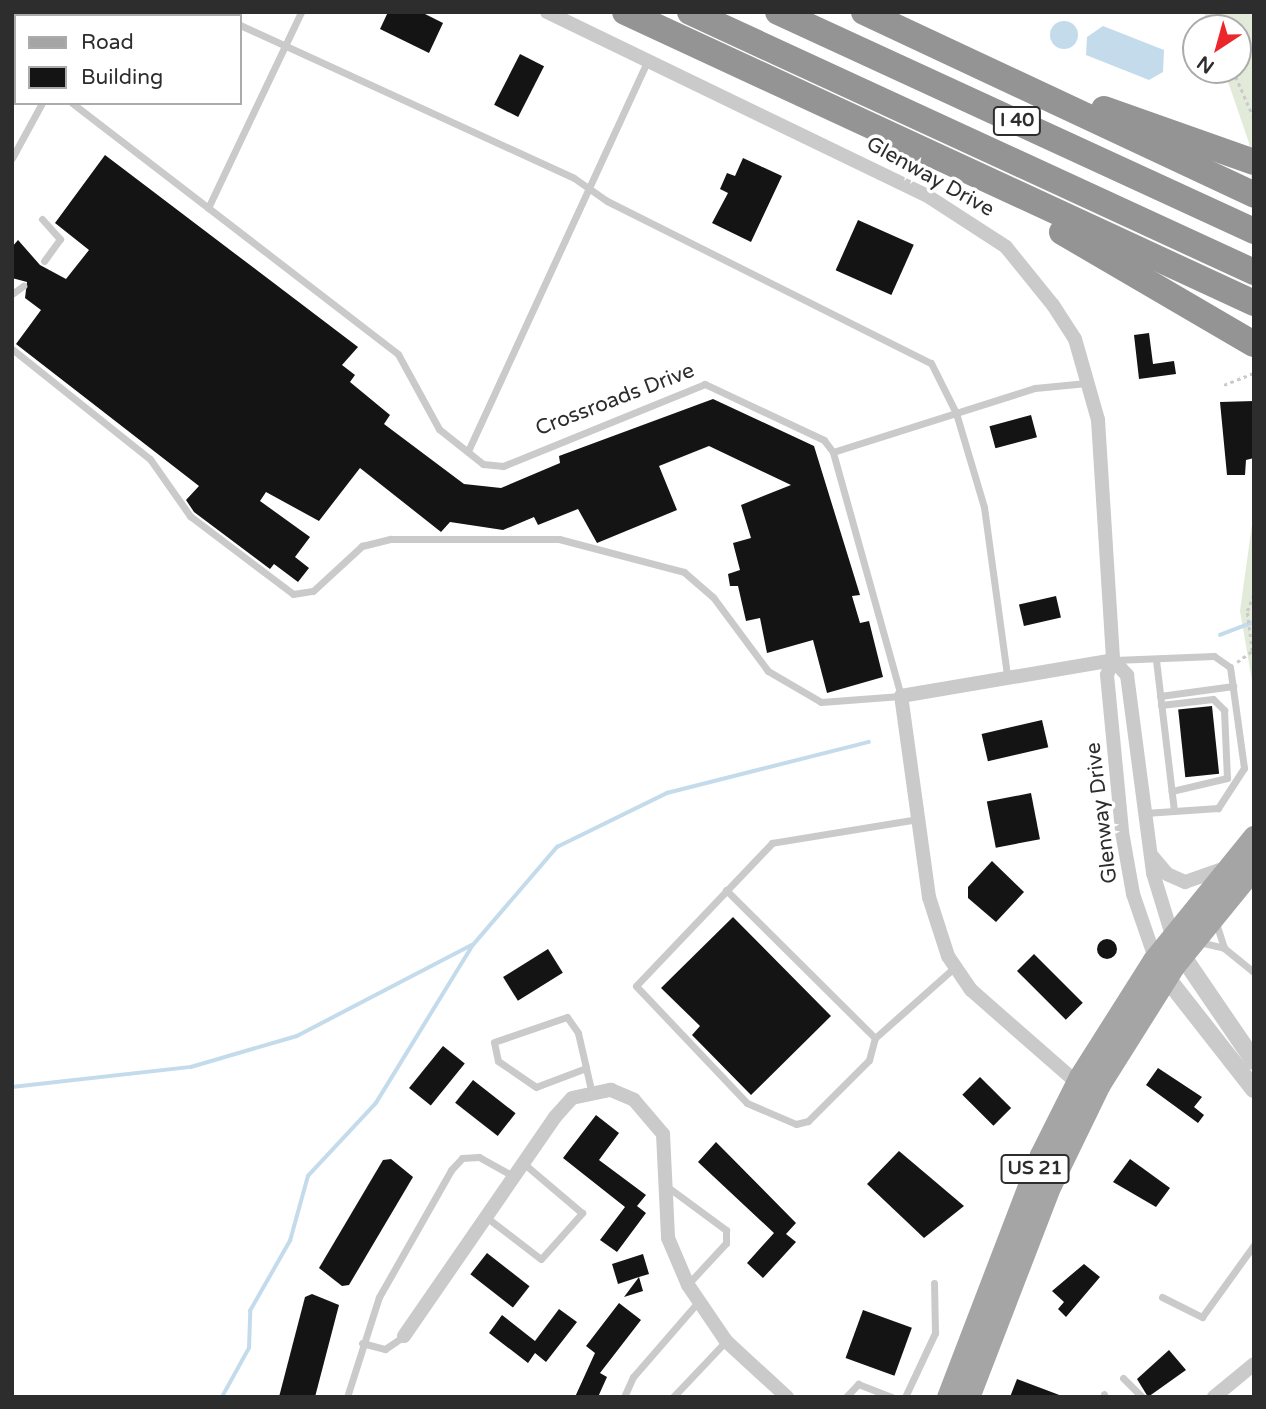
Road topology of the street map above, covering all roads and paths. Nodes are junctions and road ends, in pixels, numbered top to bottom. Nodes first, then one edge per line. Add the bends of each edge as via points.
1 (302, 12) edge
2 (547, 12) edge
3 (625, 12) edge
4 (690, 12) edge
5 (778, 12) edge
6 (864, 12) edge
7 (242, 26) edge
8 (286, 44) junction
9 (951, 53) junction
10 (648, 60) junction
11 (1239, 84) edge
12 (41, 105) edge
13 (75, 105) edge
14 (1254, 118) edge
15 (856, 120) junction
16 (12, 158) edge
17 (1254, 162) edge
18 (589, 187) junction
19 (1254, 195) edge
20 (208, 208) junction
21 (42, 219) dead end
22 (1254, 231) edge
23 (44, 261) dead end
24 (1254, 272) edge
25 (23, 286) dead end
26 (14, 295) edge
27 (1253, 302) edge
28 (1253, 344) edge
29 (12, 349) edge
30 (1254, 373) edge
31 (1091, 382) junction
32 (1224, 385) dead end
33 (956, 413) junction
34 (468, 452) junction
35 (833, 452) junction
36 (1254, 594) edge
37 (1253, 634) edge
38 (1113, 660) junction
39 (1156, 660) junction
40 (1230, 667) junction
41 (1007, 674) junction
42 (1233, 686) junction
43 (901, 696) junction
44 (1161, 700) junction
45 (1172, 791) junction
46 (1174, 811) junction
47 (1145, 813) junction
48 (918, 819) junction
49 (1149, 848) junction
50 (1243, 864) edge
51 (726, 890) junction
52 (1179, 947) junction
53 (1224, 948) junction
54 (956, 967) junction
55 (1160, 967) junction
56 (1254, 972) edge
57 (875, 1038) junction
58 (1254, 1061) edge
59 (586, 1068) junction
60 (1085, 1089) junction
61 (1254, 1089) edge
62 (591, 1090) junction
63 (523, 1163) junction
64 (513, 1176) junction
65 (669, 1188) junction
66 (486, 1216) junction
67 (1254, 1245) edge
68 (934, 1283) dead end
69 (688, 1285) junction
70 (1162, 1297) dead end
71 (698, 1302) junction
72 (404, 1336) joint
73 (726, 1341) junction
74 (362, 1343) junction
75 (1254, 1364) edge
76 (1124, 1378) dead end
77 (347, 1397) edge
78 (624, 1397) edge
79 (673, 1397) edge
80 (787, 1397) edge
81 (846, 1397) edge
82 (891, 1397) edge
83 (905, 1397) edge
84 (948, 1397) edge
85 (968, 1397) edge
86 (1142, 1397) edge
87 (1214, 1397) edge

1 - 8 lane
2 - 10 street, Glenway Drive
3 - 15 highway
4 - 24 highway, I 40
5 - 22 highway, I 40
6 - 9 highway
7 - 8 lane
8 - 18 lane
8 - 20 lane
9 - 17 highway
9 - 19 highway
10 - 18 lane
10 - 31 street, Glenway Drive via 888,175 984,230 1053,304
11 - 14 path
12 - 16 lane
13 - 20 lane, Crossroads Drive
15 - 27 highway
15 - 28 highway
18 - 33 lane via 898,342 931,363
18 - 34 lane
20 - 34 lane, Crossroads Drive via 398,355 439,429
21 - 23 lane via 60,239
25 - 26 lane
29 - 43 lane via 150,459 190,516 293,594 313,591 362,546 391,539 559,539 684,572 713,597 768,671 821,702
30 - 32 path
31 - 33 lane via 1035,388
31 - 38 street, Glenway Drive
33 - 35 lane
33 - 41 lane via 984,507
34 - 35 lane, Crossroads Drive via 483,464 503,466 705,384 824,440
35 - 43 lane
36 - 37 path via 1247,611
37 - 40 path via 1252,650
38 - 39 lane
38 - 41 street
38 - 47 street, Glenway Drive via 1126,675
38 - 55 street, Glenway Drive via 1107,675 1122,832 1133,894
39 - 40 lane via 1214,656
39 - 44 lane
40 - 42 lane
41 - 43 street
42 - 44 lane
42 - 46 lane via 1244,768 1218,808
43 - 48 street
44 - 45 lane
44 - 45 lane via 1213,699 1224,710 1227,778
45 - 46 lane
46 - 47 lane
47 - 49 street, Glenway Drive
48 - 51 lane via 772,843
48 - 54 street via 935,925
49 - 50 street, Glenway Drive via 1164,871 1185,882 1204,880
49 - 52 street, Glenway Drive
50 - 52 main road, US 21
50 - 53 lane via 1217,919
51 - 57 lane
51 - 57 lane via 636,986 747,1103 787,1123 808,1121 869,1060
52 - 53 lane via 1202,942
52 - 55 main road, US 21
52 - 58 street
53 - 56 lane
54 - 57 lane
54 - 60 street via 971,990
55 - 60 main road, US 21
55 - 61 street
59 - 59 lane via 578,1032 567,1017 494,1042 498,1062 536,1087
59 - 62 lane
60 - 84 main road, US 21 via 1041,1155
60 - 85 main road, US 21
62 - 63 street via 572,1098
62 - 65 street via 634,1100 650,1115 667,1149
63 - 64 street
63 - 66 lane via 582,1213 541,1259
64 - 66 street
64 - 74 lane via 479,1157 462,1158 451,1170 379,1297
65 - 69 street via 668,1238
65 - 69 lane via 726,1230 726,1242
66 - 72 street
67 - 70 lane via 1202,1317
68 - 83 lane via 935,1333
69 - 71 street
71 - 73 street
71 - 78 lane via 633,1377
72 - 74 lane via 385,1349
73 - 79 lane
73 - 80 street
74 - 77 lane
75 - 87 street
76 - 86 lane
81 - 82 lane via 858,1384

